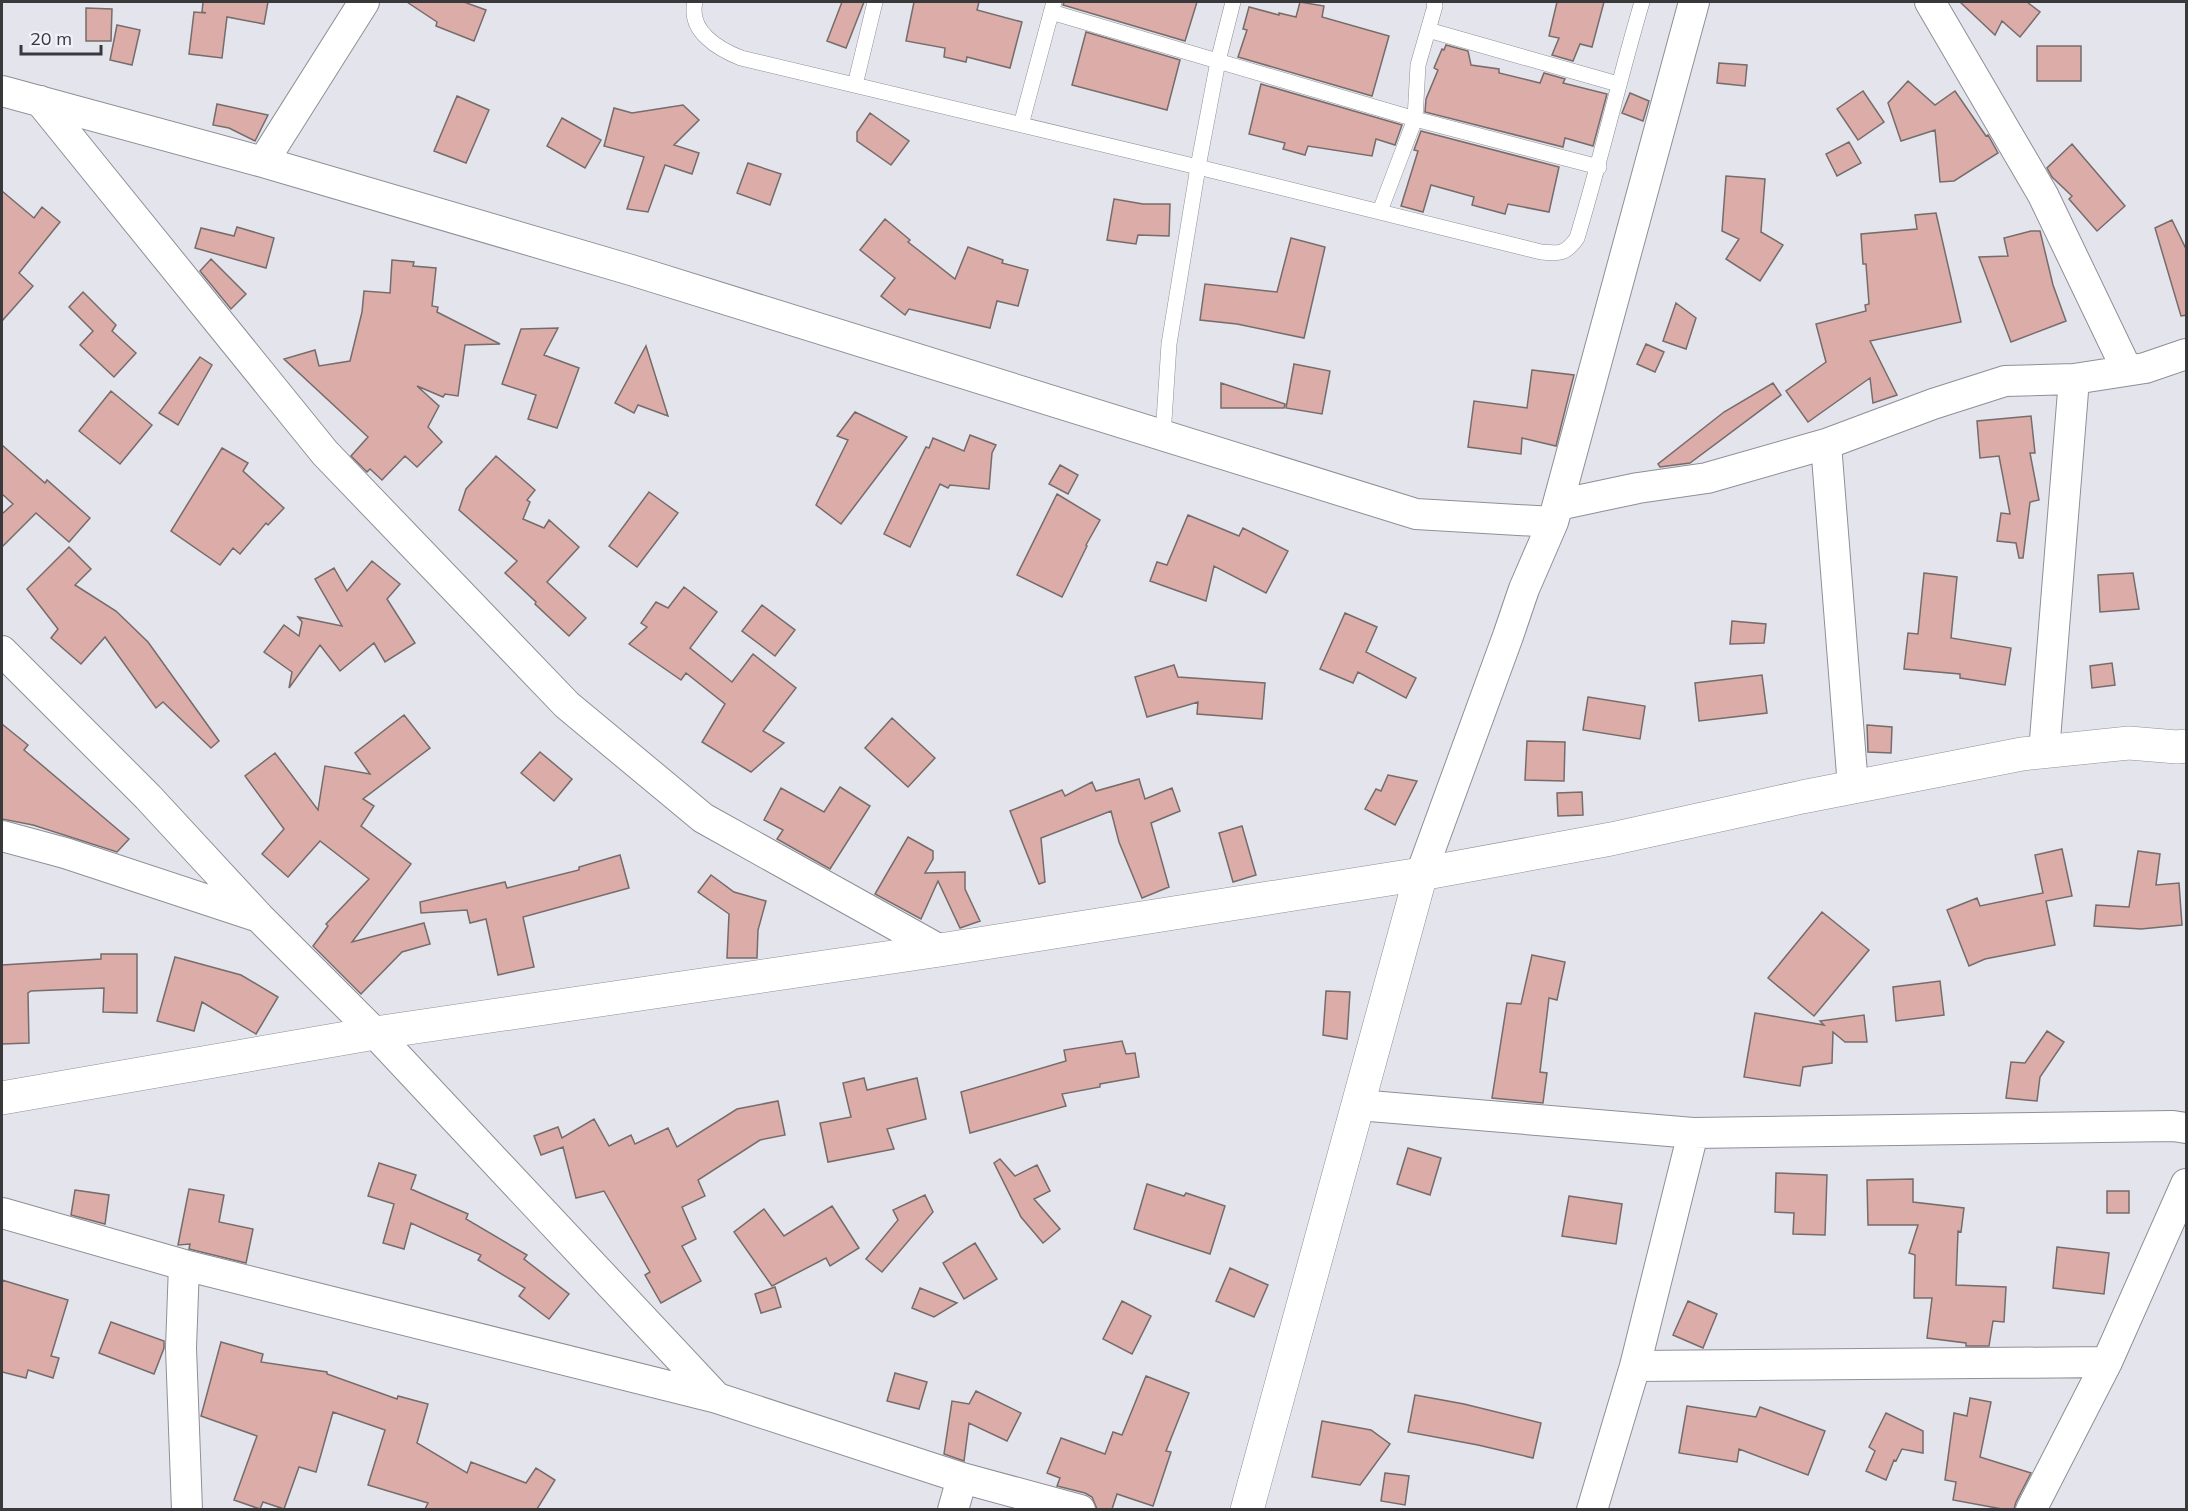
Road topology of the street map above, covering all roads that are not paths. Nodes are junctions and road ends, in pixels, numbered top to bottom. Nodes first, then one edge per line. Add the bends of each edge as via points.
1 (364, 2) edge
2 (695, 2) edge
3 (875, 2) edge
4 (1233, 2) edge
5 (1434, 2) edge
6 (1642, 2) edge
7 (1694, 2) edge
8 (1930, 2) edge
9 (1053, 7) edge
10 (1428, 30) junction
11 (1218, 62) junction
12 (1618, 84) junction
13 (855, 85) junction
14 (2, 91) edge
15 (40, 101) junction
16 (1415, 119) junction
17 (1021, 125) junction
18 (263, 162) junction
19 (1198, 167) junction
20 (1599, 167) junction
21 (1380, 212) junction
22 (2187, 354) edge
23 (2127, 370) junction
24 (2074, 379) junction
25 (1162, 436) junction
26 (1826, 444) junction
27 (1556, 514) junction
28 (2, 651) edge
29 (2187, 746) edge
30 (2044, 752) junction
31 (1853, 787) junction
32 (2, 836) edge
33 (1421, 874) junction
34 (259, 917) junction
35 (940, 950) junction
36 (375, 1033) junction
37 (2, 1098) edge
38 (1358, 1105) junction
39 (2187, 1128) edge
40 (1693, 1133) junction
41 (2187, 1184) edge
42 (2, 1213) edge
43 (184, 1265) junction
44 (2107, 1362) junction
45 (1635, 1366) junction
46 (717, 1398) junction
47 (962, 1478) junction
48 (187, 1509) edge
49 (953, 1509) edge
50 (1080, 1509) edge
51 (1247, 1509) edge
52 (1592, 1509) edge
53 (2031, 1509) edge

1 - 18 street
2 - 13 lane via 693,10 703,35 721,50
3 - 13 lane
4 - 11 lane
5 - 10 lane
6 - 12 lane
7 - 27 street
8 - 23 street via 2043,195
9 - 11 lane
9 - 17 lane
10 - 12 lane
10 - 16 lane via 1418,64
11 - 16 lane
11 - 19 lane
12 - 20 lane
13 - 17 lane
14 - 15 street
15 - 18 street
15 - 35 street via 325,453 567,705 703,818
16 - 20 lane
16 - 21 lane
17 - 19 lane
18 - 25 street via 631,270
19 - 21 lane
19 - 25 lane via 1169,344
20 - 21 lane via 1577,238 1558,254
22 - 23 street
23 - 24 street
24 - 26 street via 2005,381
24 - 30 street
25 - 27 street via 1416,514
26 - 27 street via 1707,478 1638,488
26 - 31 street
27 - 33 street via 1524,588
28 - 34 street via 148,797
29 - 30 main road via 2129,743
30 - 31 main road
31 - 33 main road
32 - 34 street
33 - 35 main road
33 - 38 main road
34 - 36 street
35 - 36 main road
36 - 37 main road
36 - 46 street
38 - 40 street
38 - 51 main road
39 - 40 street
40 - 45 street
41 - 44 street
42 - 43 street
43 - 46 street
43 - 48 street via 181,1347
44 - 45 street
44 - 53 street
45 - 52 street
46 - 47 street
47 - 49 street
47 - 50 street

